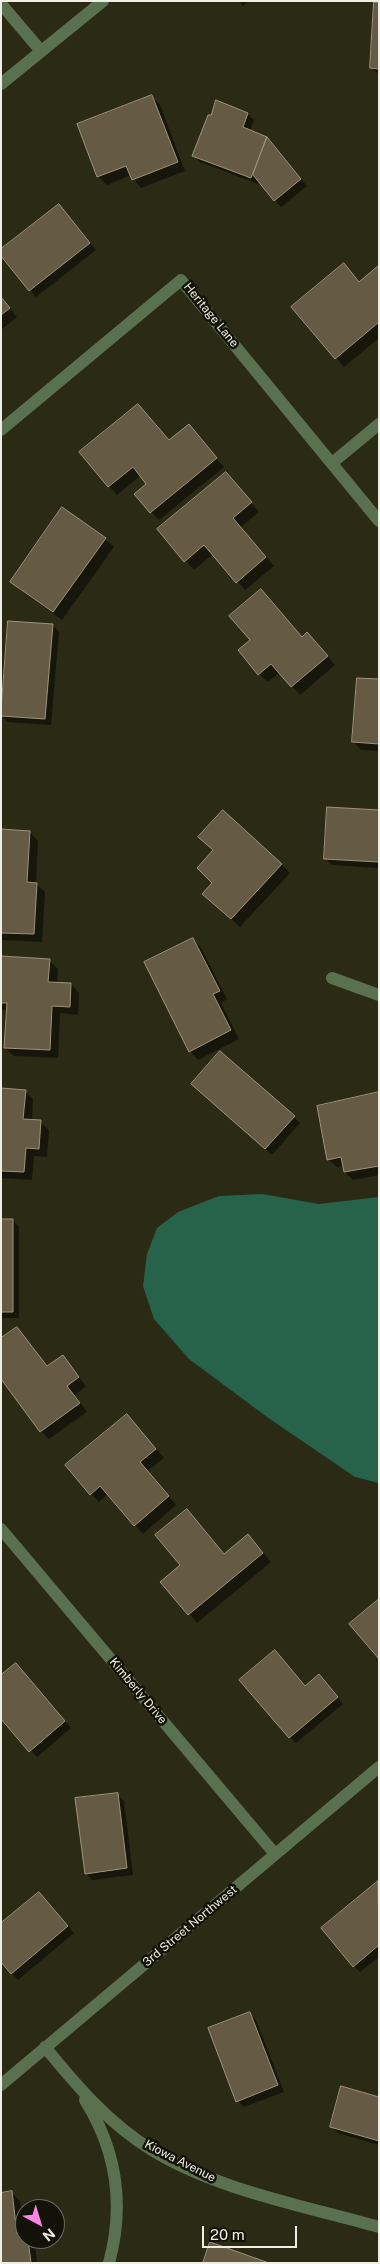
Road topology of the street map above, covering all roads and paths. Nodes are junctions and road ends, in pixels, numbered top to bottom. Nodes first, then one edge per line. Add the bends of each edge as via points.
1 (101, 2) edge
2 (1, 4) edge
3 (41, 52) junction
4 (1, 84) edge
5 (379, 424) edge
6 (1, 430) edge
7 (332, 463) junction
8 (379, 521) edge
9 (332, 978) dead end
10 (379, 996) edge
11 (1, 1529) edge
12 (379, 1767) edge
13 (275, 1854) junction
14 (45, 2047) junction
15 (73, 2081) junction
16 (1, 2085) edge
17 (379, 2227) edge
18 (109, 2263) edge

1 - 3 street
2 - 3 street
3 - 4 street
5 - 7 street
6 - 7 street, Heritage Lane via 181,280
7 - 8 street, Heritage Lane
9 - 10 street
11 - 13 street, Kimberly Drive
12 - 13 street, 3rd Street Northwest
13 - 14 street, 3rd Street Northwest
14 - 15 street, Kiowa Avenue
14 - 16 street, 3rd Street Northwest
15 - 17 street, Kiowa Avenue via 115,2122 152,2150 204,2176
15 - 18 street via 100,2124 113,2163 118,2203

